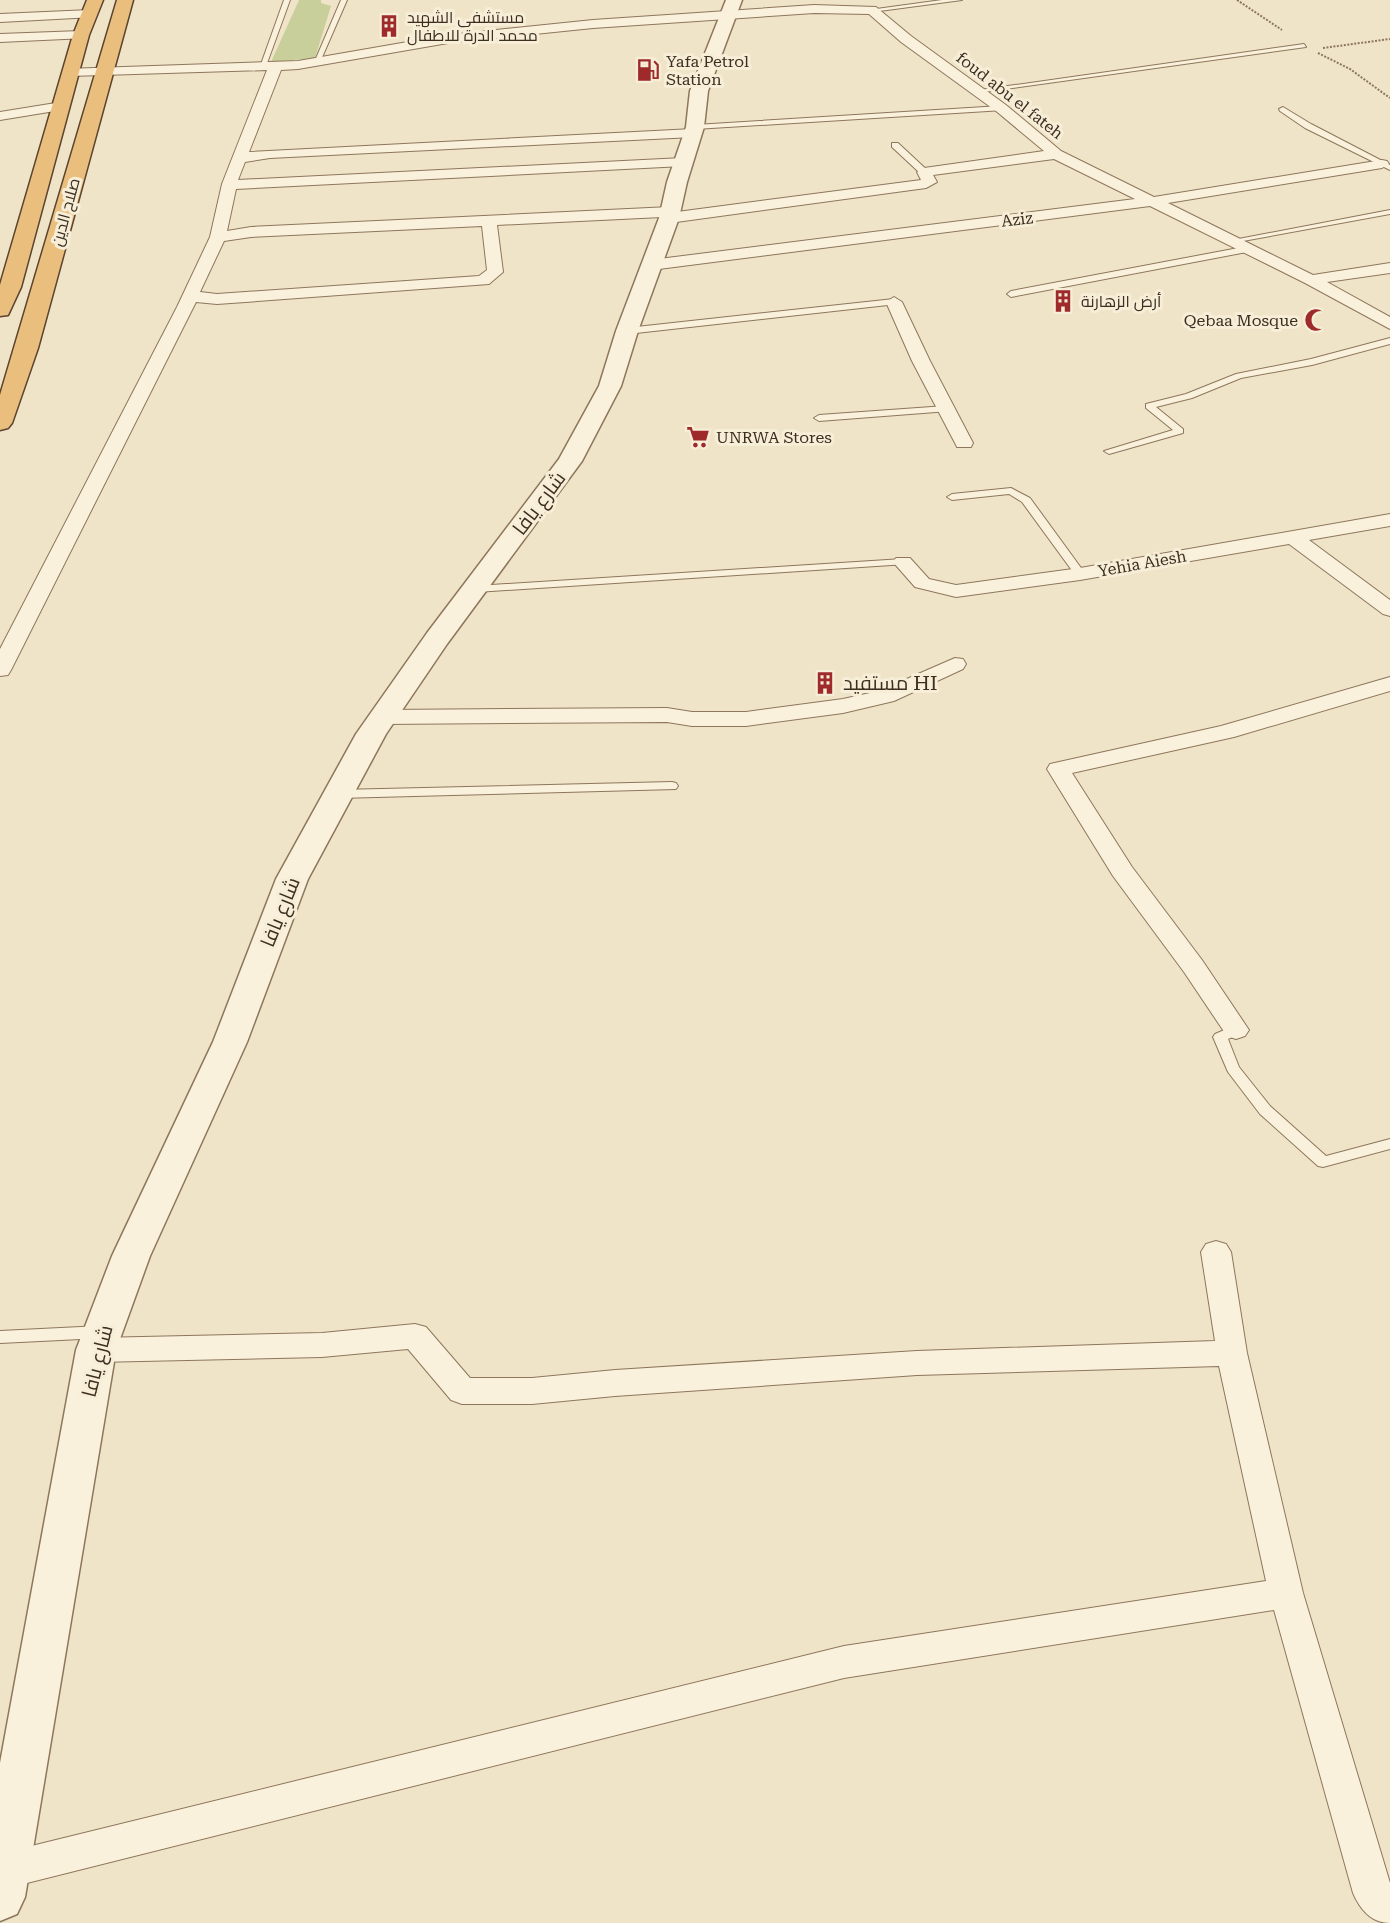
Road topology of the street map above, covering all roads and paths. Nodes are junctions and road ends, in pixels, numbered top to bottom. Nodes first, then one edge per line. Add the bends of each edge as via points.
1 (125, 0) edge
2 (288, 0) edge
3 (344, 0) edge
4 (959, 0) edge
5 (92, 7) edge
6 (732, 8) edge
7 (872, 10) junction
8 (0, 18) edge
9 (81, 35) junction
10 (0, 38) edge
11 (1390, 39) edge
12 (1304, 46) joint
13 (316, 62) junction
14 (269, 65) junction
15 (102, 70) junction
16 (70, 72) junction
17 (977, 91) junction
18 (62, 106) junction
19 (1001, 108) junction
20 (1282, 109) dead end
21 (0, 116) edge
22 (690, 141) junction
23 (895, 145) dead end
24 (1056, 154) junction
25 (239, 158) junction
26 (1386, 166) edge
27 (924, 172) junction
28 (229, 184) junction
29 (1155, 201) junction
30 (1390, 212) edge
31 (670, 215) junction
32 (489, 222) junction
33 (218, 237) junction
34 (1232, 241) junction
35 (1249, 249) junction
36 (651, 265) junction
37 (1390, 268) edge
38 (1311, 280) junction
39 (5, 286) edge
40 (1011, 294) dead end
41 (191, 296) junction
42 (894, 302) joint
43 (0, 310) edge
44 (1390, 324) edge
45 (627, 330) junction
46 (1390, 341) edge
47 (946, 409) junction
48 (819, 418) dead end
49 (0, 423) edge
50 (964, 443) dead end
51 (1109, 451) dead end
52 (952, 497) dead end
53 (1390, 520) edge
54 (1294, 538) junction
55 (903, 562) joint
56 (1080, 574) junction
57 (476, 589) junction
58 (1390, 610) edge
59 (955, 664) dead end
60 (0, 670) edge
61 (1390, 684) edge
62 (382, 717) junction
63 (672, 786) dead end
64 (338, 794) junction
65 (1236, 1030) joint
66 (1390, 1144) edge
67 (1216, 1252) dead end
68 (0, 1337) edge
69 (99, 1341) junction
70 (1232, 1353) junction
71 (1286, 1593) junction
72 (2, 1884) edge
73 (1390, 1908) edge

1 - 15 highway, صلاح الدين
2 - 14 lane
3 - 13 lane
4 - 7 lane
5 - 8 street
5 - 9 highway, صلاح الدين
6 - 7 street
6 - 13 street via 448,39
6 - 22 street, شارع يافا via 699,91
7 - 17 street, foud abu el fateh
9 - 10 street
9 - 16 highway, صلاح الدين
11 - 12 path via 1326,49
12 - 17 lane
13 - 14 street
14 - 15 street
14 - 25 street
15 - 16 street
15 - 49 highway, صلاح الدين via 50,268 11,400
16 - 18 highway, صلاح الدين
17 - 19 street, foud abu el fateh
18 - 21 street
18 - 39 highway, صلاح الدين
19 - 22 lane
19 - 24 street, foud abu el fateh
20 - 26 lane
22 - 25 street
22 - 28 street via 403,175
22 - 31 street, شارع يافا
23 - 27 lane
24 - 27 street
24 - 29 street, foud abu el fateh
25 - 28 street
26 - 29 street, Aziz
27 - 31 street via 930,182 926,184
28 - 33 street
29 - 34 street, foud abu el fateh
29 - 36 street, Aziz
30 - 34 lane
31 - 32 street
31 - 36 street, شارع يافا
32 - 33 street via 251,232
32 - 41 street via 495,272 483,281 217,299
33 - 41 street
34 - 35 street, foud abu el fateh
35 - 38 street, foud abu el fateh
35 - 40 lane
36 - 45 street, شارع يافا
37 - 38 street
38 - 44 street, foud abu el fateh
39 - 43 highway, صلاح الدين
41 - 60 street
42 - 45 lane
42 - 47 street
45 - 57 street, شارع يافا via 610,386 570,461
46 - 51 lane via 1239,376 1189,396 1149,406 1180,431
47 - 48 lane
47 - 50 street
52 - 56 lane via 1011,491 1026,500
53 - 54 street, Yehia Aiesh
54 - 56 street, Yehia Aiesh
54 - 58 street
55 - 56 street, Yehia Aiesh via 922,583 956,591
55 - 57 lane
57 - 62 street, شارع يافا
59 - 62 street via 886,696 746,719 667,715
61 - 65 street via 1226,732 1058,770 1122,871
62 - 64 street, شارع يافا
63 - 64 lane
64 - 69 street, شارع يافا via 292,879 230,1042 131,1256
65 - 66 lane via 1220,1037 1233,1069 1265,1110 1323,1162
67 - 70 street
68 - 69 lane
69 - 70 street via 322,1345 415,1336 462,1391 532,1391 917,1363
69 - 72 street, شارع يافا
70 - 71 street
71 - 72 street via 844,1662
71 - 73 street via 1372,1893

